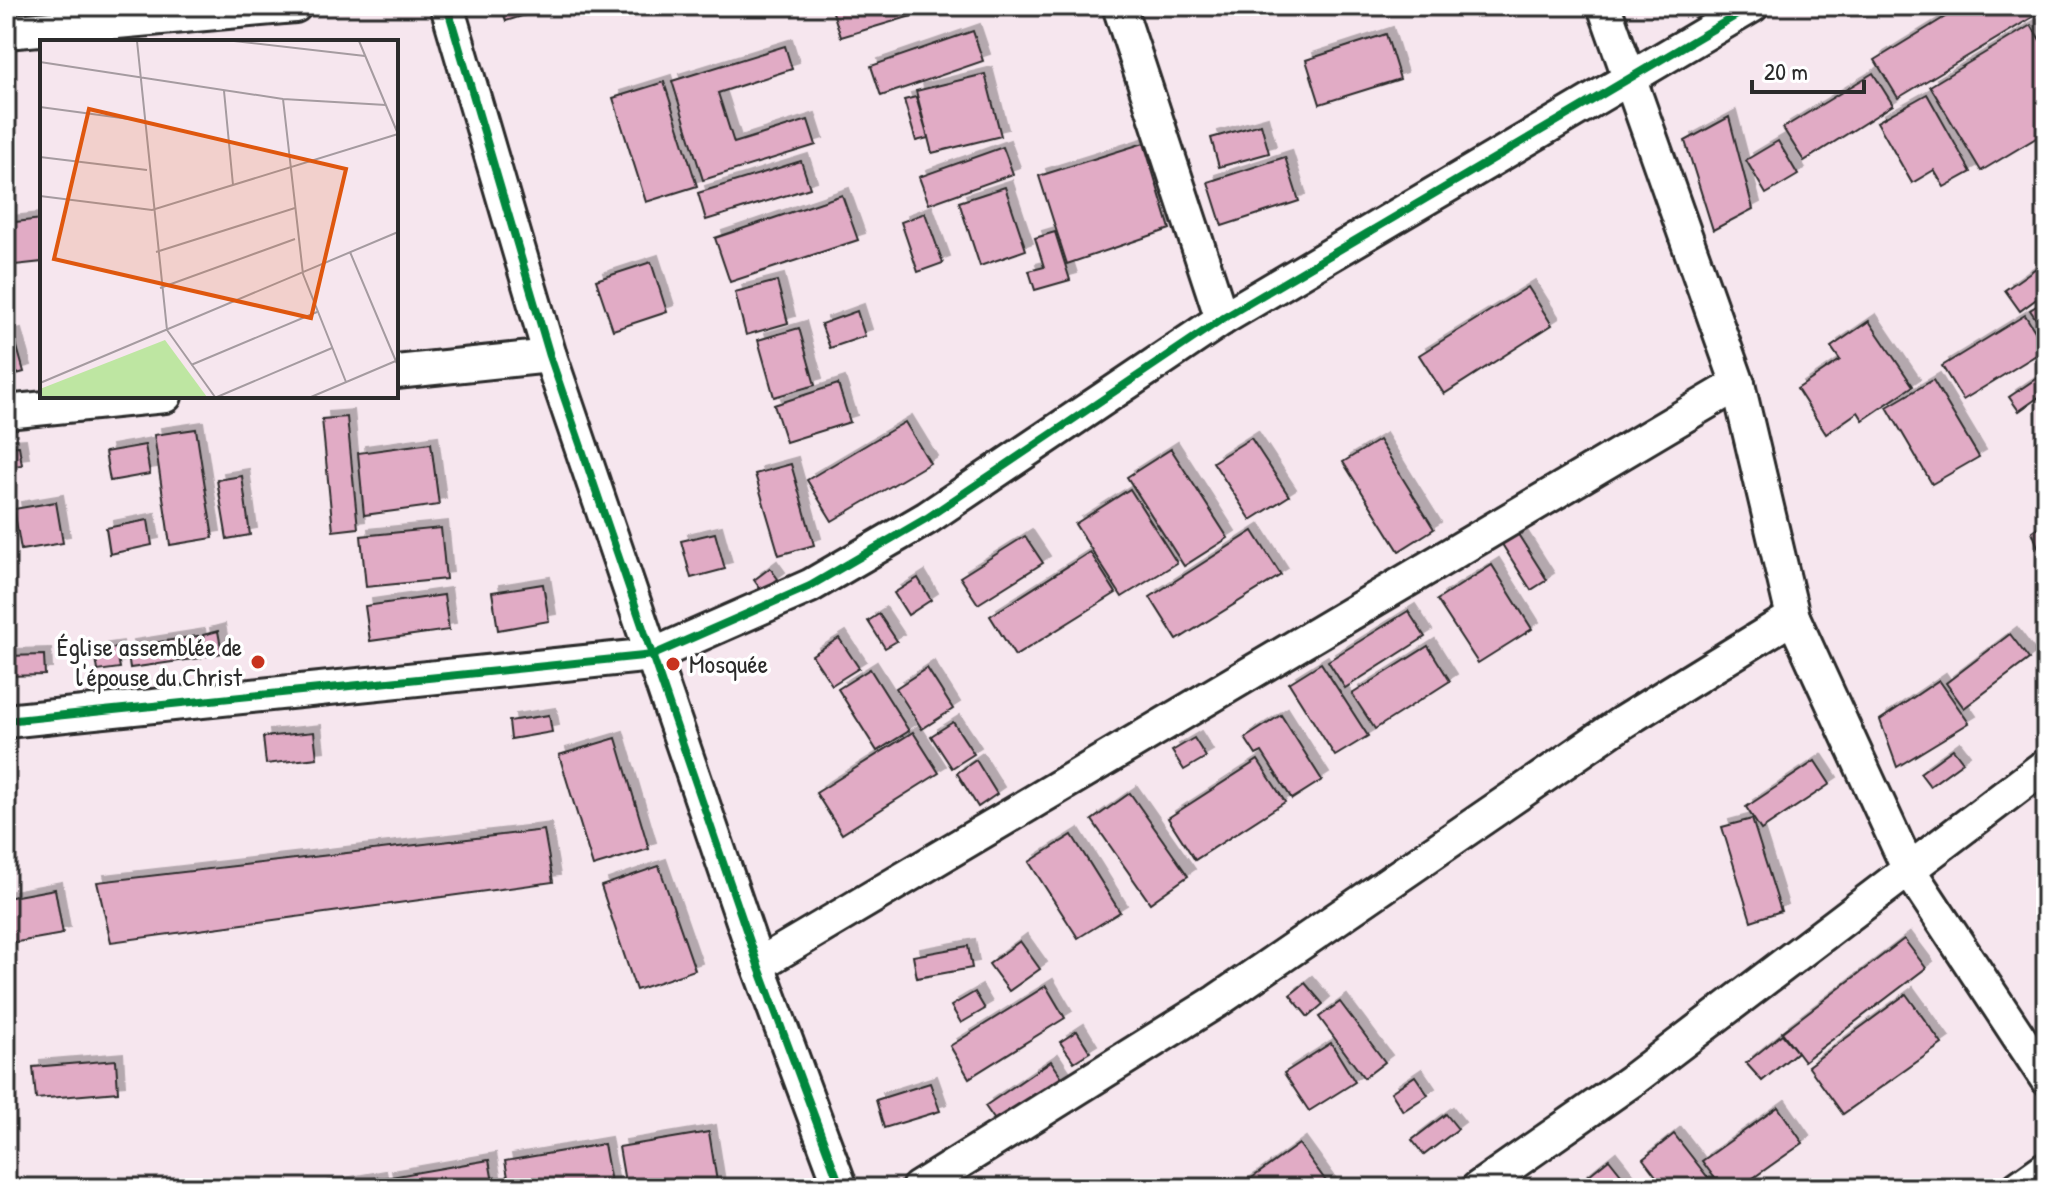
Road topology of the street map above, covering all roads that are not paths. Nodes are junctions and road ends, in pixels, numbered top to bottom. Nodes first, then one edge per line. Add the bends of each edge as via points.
1 (295, 6) edge
2 (447, 6) edge
3 (1119, 6) edge
4 (1604, 6) edge
5 (1752, 6) edge
6 (6, 32) edge
7 (1628, 77) junction
8 (1222, 319) junction
9 (550, 356) junction
10 (398, 372) edge
11 (1738, 384) junction
12 (145, 398) edge
13 (6, 412) edge
14 (1793, 617) junction
15 (653, 655) junction
16 (6, 721) edge
17 (2046, 765) edge
18 (1909, 870) junction
19 (758, 965) junction
20 (2046, 1078) edge
21 (2046, 1168) edge
22 (841, 1188) edge
23 (918, 1188) edge
24 (1478, 1188) edge
25 (2018, 1188) edge

1 - 6 street
2 - 9 street
3 - 8 street
4 - 7 street
5 - 7 street
7 - 8 street
7 - 11 street
8 - 15 street via 927,518 810,586
9 - 10 street
9 - 15 street
11 - 14 street
11 - 19 street
12 - 13 street
14 - 18 street
14 - 23 street via 1623,722 1217,1001
15 - 16 street
15 - 19 street
17 - 18 street
18 - 20 street
18 - 24 street via 1631,1081
19 - 22 street
21 - 25 street

